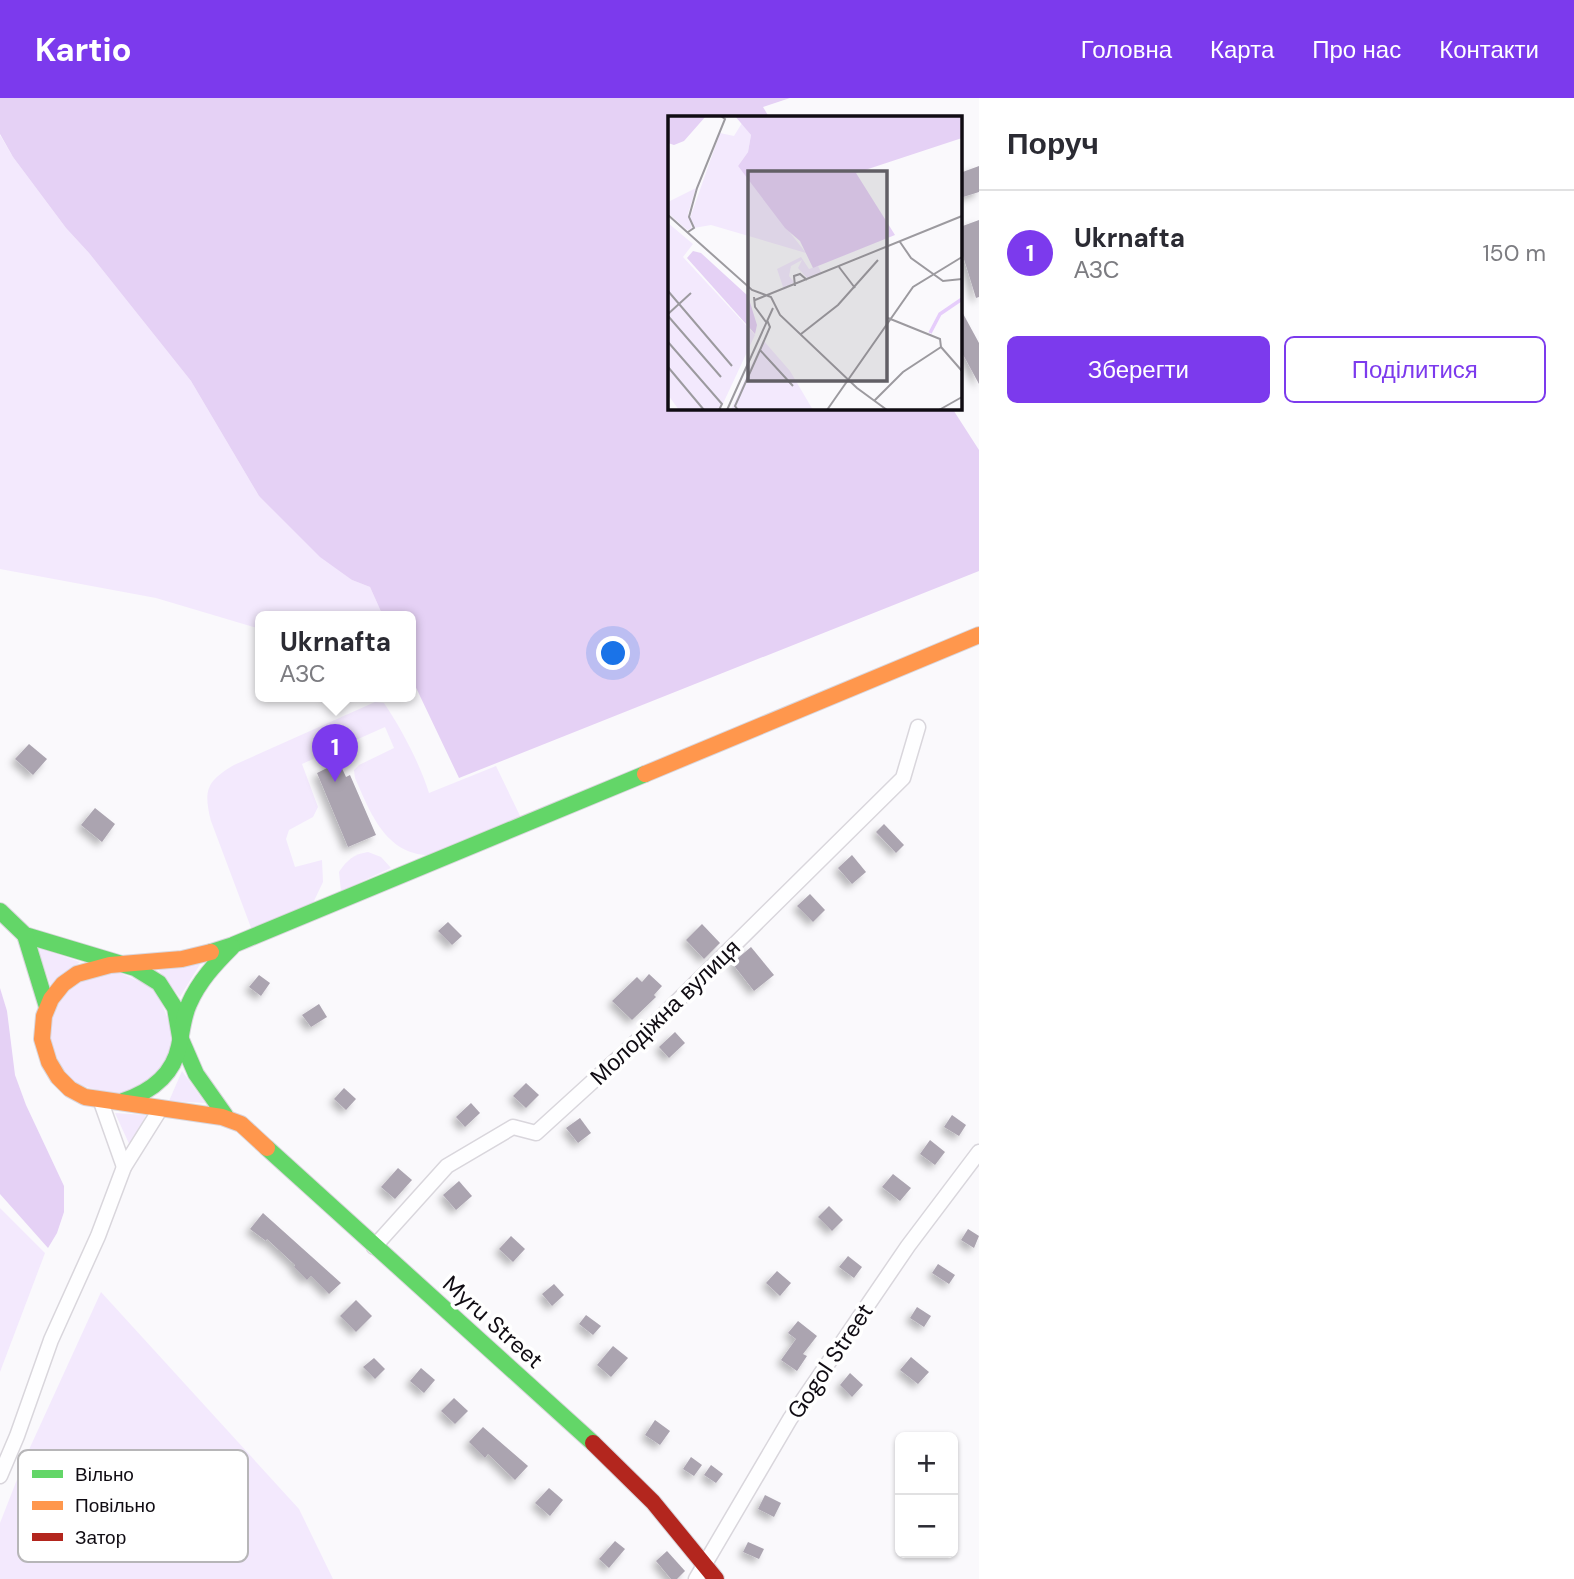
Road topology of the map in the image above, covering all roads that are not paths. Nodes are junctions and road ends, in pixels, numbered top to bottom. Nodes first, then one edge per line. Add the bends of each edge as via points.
1 (979, 635) edge
2 (918, 727) dead end
3 (0, 911) edge
4 (25, 935) junction
5 (233, 945) junction
6 (116, 964) junction
7 (47, 1007) junction
8 (180, 1037) junction
9 (173, 1063) junction
10 (121, 1101) junction
11 (101, 1102) junction
12 (161, 1108) junction
13 (225, 1115) junction
14 (979, 1152) edge
15 (124, 1167) junction
16 (374, 1247) junction
17 (0, 1476) edge
18 (701, 1572) edge
19 (716, 1579) edge

1 - 5 street
2 - 16 street, Молодіжна вулиця via 903,778 636,1042 536,1133 513,1127 447,1166
3 - 4 street
4 - 6 street
4 - 7 street
5 - 6 street via 183,959
5 - 8 street via 202,978 187,1006
6 - 7 street via 98,965 72,976 57,989
6 - 8 street via 135,968 159,984 175,1008
7 - 11 street via 42,1042 54,1073 82,1096
8 - 9 street
8 - 13 street via 196,1074
9 - 10 street via 150,1090
9 - 12 street
10 - 11 street
10 - 12 street
11 - 15 street
12 - 13 street
12 - 15 street
13 - 16 street, Myru Street via 241,1124
14 - 18 street, Gogol Street via 908,1246 790,1419
15 - 17 street via 51,1339
16 - 18 street, Myru Street via 653,1502
18 - 19 street, Myru Street

